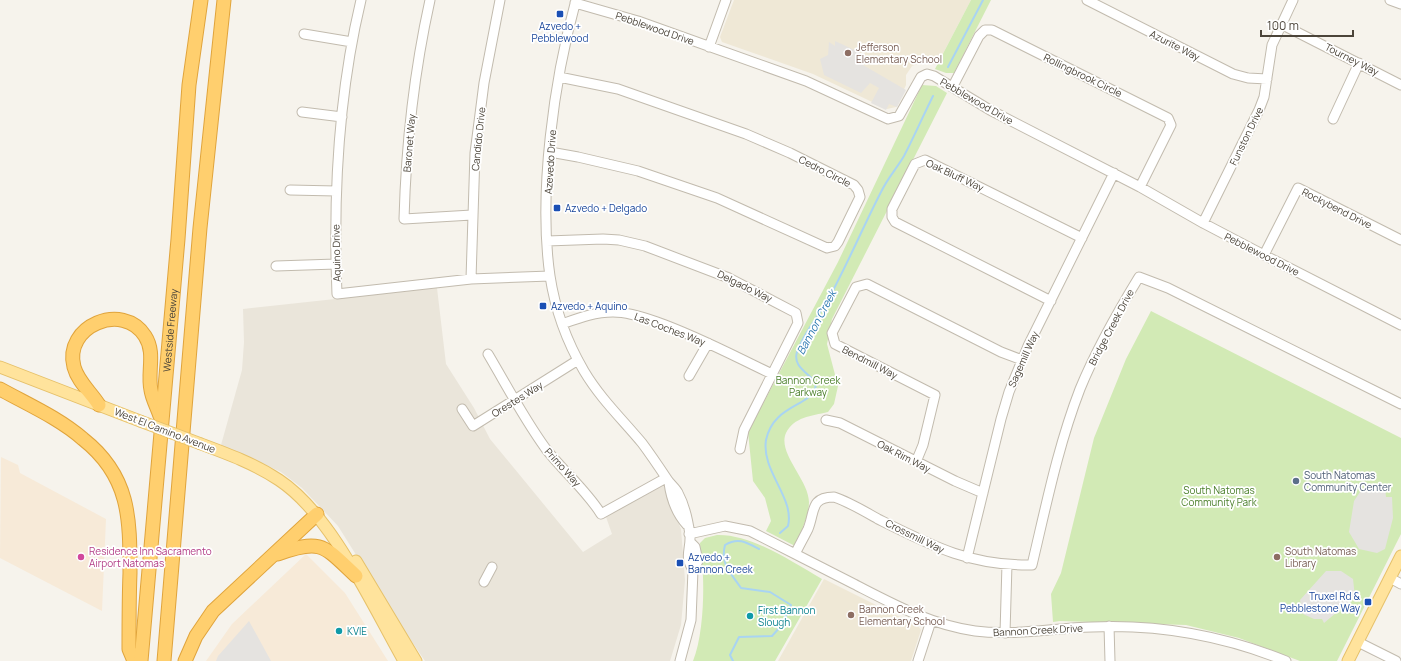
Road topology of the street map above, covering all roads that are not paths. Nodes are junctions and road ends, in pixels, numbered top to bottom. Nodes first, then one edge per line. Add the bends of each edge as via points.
1 (195, 0) edge
2 (201, 0) edge
3 (224, 0) edge
4 (361, 0) edge
5 (430, 0) edge
6 (500, 0) edge
7 (726, 0) edge
8 (1087, 0) edge
9 (1293, 0) edge
10 (1390, 0) edge
11 (575, 2) edge
12 (1401, 4) edge
13 (1281, 24) junction
14 (304, 34) dead end
15 (352, 42) junction
16 (709, 47) junction
17 (1359, 63) junction
18 (559, 77) junction
19 (1267, 79) junction
20 (189, 85) junction
21 (1401, 85) edge
22 (953, 86) junction
23 (302, 112) dead end
24 (342, 117) junction
25 (1333, 119) dead end
26 (550, 152) junction
27 (1114, 174) junction
28 (1140, 187) junction
29 (290, 190) dead end
30 (336, 191) junction
31 (472, 215) junction
32 (1203, 223) junction
33 (1082, 238) junction
34 (1401, 240) edge
35 (546, 241) junction
36 (1264, 255) junction
37 (336, 264) junction
38 (276, 266) dead end
39 (550, 276) junction
40 (471, 279) junction
41 (1051, 301) junction
42 (562, 324) junction
43 (1401, 325) edge
44 (708, 343) junction
45 (488, 354) dead end
46 (578, 360) junction
47 (1022, 360) junction
48 (0, 367) edge
49 (772, 374) junction
50 (689, 376) dead end
51 (0, 389) edge
52 (515, 400) junction
53 (1401, 404) edge
54 (99, 405) junction
55 (462, 409) dead end
56 (161, 420) junction
57 (826, 420) dead end
58 (740, 449) dead end
59 (916, 462) junction
60 (668, 480) junction
61 (983, 493) junction
62 (317, 514) junction
63 (689, 534) junction
64 (795, 554) junction
65 (273, 556) junction
66 (1401, 556) edge
67 (967, 558) junction
68 (1007, 564) junction
69 (492, 568) dead end
70 (356, 576) junction
71 (1390, 578) junction
72 (484, 582) dead end
73 (1401, 584) edge
74 (932, 621) junction
75 (1109, 626) junction
76 (1005, 633) junction
77 (1358, 642) junction
78 (134, 661) edge
79 (141, 661) edge
80 (164, 661) edge
81 (186, 661) edge
82 (404, 661) edge
83 (416, 661) edge
84 (680, 661) edge
85 (918, 661) edge
86 (1110, 661) edge
87 (1286, 661) edge
88 (1348, 661) edge
89 (1396, 661) edge

1 - 20 highway
2 - 20 highway, Westside Freeway
3 - 80 highway via 200,228
4 - 15 street, Aquino Drive
5 - 31 street, Baronet Way via 413,96 404,219
6 - 31 street, Candido Drive via 479,118
7 - 16 street
8 - 19 street, Azurite Way via 1233,74
9 - 13 street, Funston Drive
10 - 12 street
11 - 16 street, Pebblewood Drive via 638,21
11 - 18 street, Azevedo Drive
13 - 17 street, Tourney Way
13 - 19 street, Funston Drive via 1269,55
14 - 15 street
15 - 24 street, Aquino Drive
16 - 22 street, Pebblewood Drive via 806,81 888,119 899,116 921,76 928,74
17 - 21 street, Tourney Way
17 - 25 street
18 - 26 street, Azevedo Drive
18 - 26 street, Cedro Circle via 618,89 770,144 854,185 860,197 838,242 831,248 824,248 717,198 638,172
19 - 32 street, Funston Drive via 1259,110
20 - 56 highway, Westside Freeway
22 - 27 street, Pebblewood Drive via 990,110
22 - 28 street, Rollingbrook Circle via 979,36 985,30 992,30 1168,118 1171,125
23 - 24 street
24 - 30 street, Aquino Drive
26 - 35 street, Azevedo Drive
27 - 28 street, Pebblewood Drive
27 - 33 street, Sagemill Way
28 - 32 street, Pebblewood Drive
29 - 30 street
30 - 37 street, Aquino Drive
31 - 40 street, Candido Drive
32 - 36 street, Pebblewood Drive
33 - 41 street, Sagemill Way
33 - 41 street, Oak Bluff Way via 925,160 915,164 892,209 895,222
34 - 36 street, Rockybend Drive via 1298,188
35 - 39 street, Azevedo Drive
35 - 49 street, Delgado Way via 603,239 645,246 729,278 793,310 798,323
36 - 43 street, Pebblewood Drive
37 - 38 street
37 - 40 street, Aquino Drive via 337,294
39 - 40 street, Aquino Drive
39 - 42 street, Azevedo Drive
41 - 47 street, Sagemill Way
42 - 44 street, Las Coches Way via 595,313 623,312 672,327
42 - 46 street, Azevedo Drive
44 - 49 street, Las Coches Way
44 - 50 street
45 - 52 street, Primo Way
46 - 52 street, Orestes Way
46 - 60 street, Azevedo Drive via 605,403 641,442
47 - 59 street, Bendmill Way via 1001,352 867,284 856,287 832,333 835,344 936,395 924,445
47 - 61 street, Sagemill Way via 1001,419
48 - 54 main road, West El Camino Avenue
49 - 58 street, Delgado Way via 744,430
51 - 78 highway via 83,438 104,459 117,481 126,503 130,530 129,649
52 - 55 street, Orestes Way via 473,426
52 - 60 street, Primo Way via 547,450 585,490 601,514
53 - 68 street, Bridge Creek Drive via 1168,288 1139,277 1111,324 1080,390 1060,449 1032,565
54 - 56 highway via 76,373 73,360 75,345 83,332 94,324 120,319 139,328 147,339 151,351 150,389
54 - 62 main road, West El Camino Avenue, bridge via 240,459 279,480 301,497
56 - 79 highway, Westside Freeway
57 - 59 street, Oak Rim Way via 840,423
59 - 61 street, Oak Rim Way
60 - 63 street, Azevedo Drive via 678,491 688,519
61 - 67 street, Sagemill Way
62 - 65 highway
62 - 70 main road, West El Camino Avenue
62 - 83 main road, West El Camino Avenue via 325,517 342,537
63 - 64 street, Bannon Creek Drive via 717,527 738,528 750,531
63 - 84 street, Azevedo Drive via 698,561 693,570 691,620
64 - 67 street, Crossmill Way via 808,529 816,504 822,498 834,497 933,546
64 - 74 street, Bannon Creek Drive
65 - 70 highway via 301,546 314,545 328,550
65 - 81 highway via 214,611 196,636
66 - 71 main road
67 - 68 street, Crossmill Way
68 - 76 street
69 - 72 street
70 - 82 main road, West El Camino Avenue
71 - 73 street
71 - 77 main road
74 - 76 street, Bannon Creek Drive via 974,631
74 - 85 street
75 - 76 street, Bannon Creek Drive
75 - 86 street
75 - 87 street, Bannon Creek Drive via 1152,628 1205,636
77 - 88 main road
77 - 89 street

